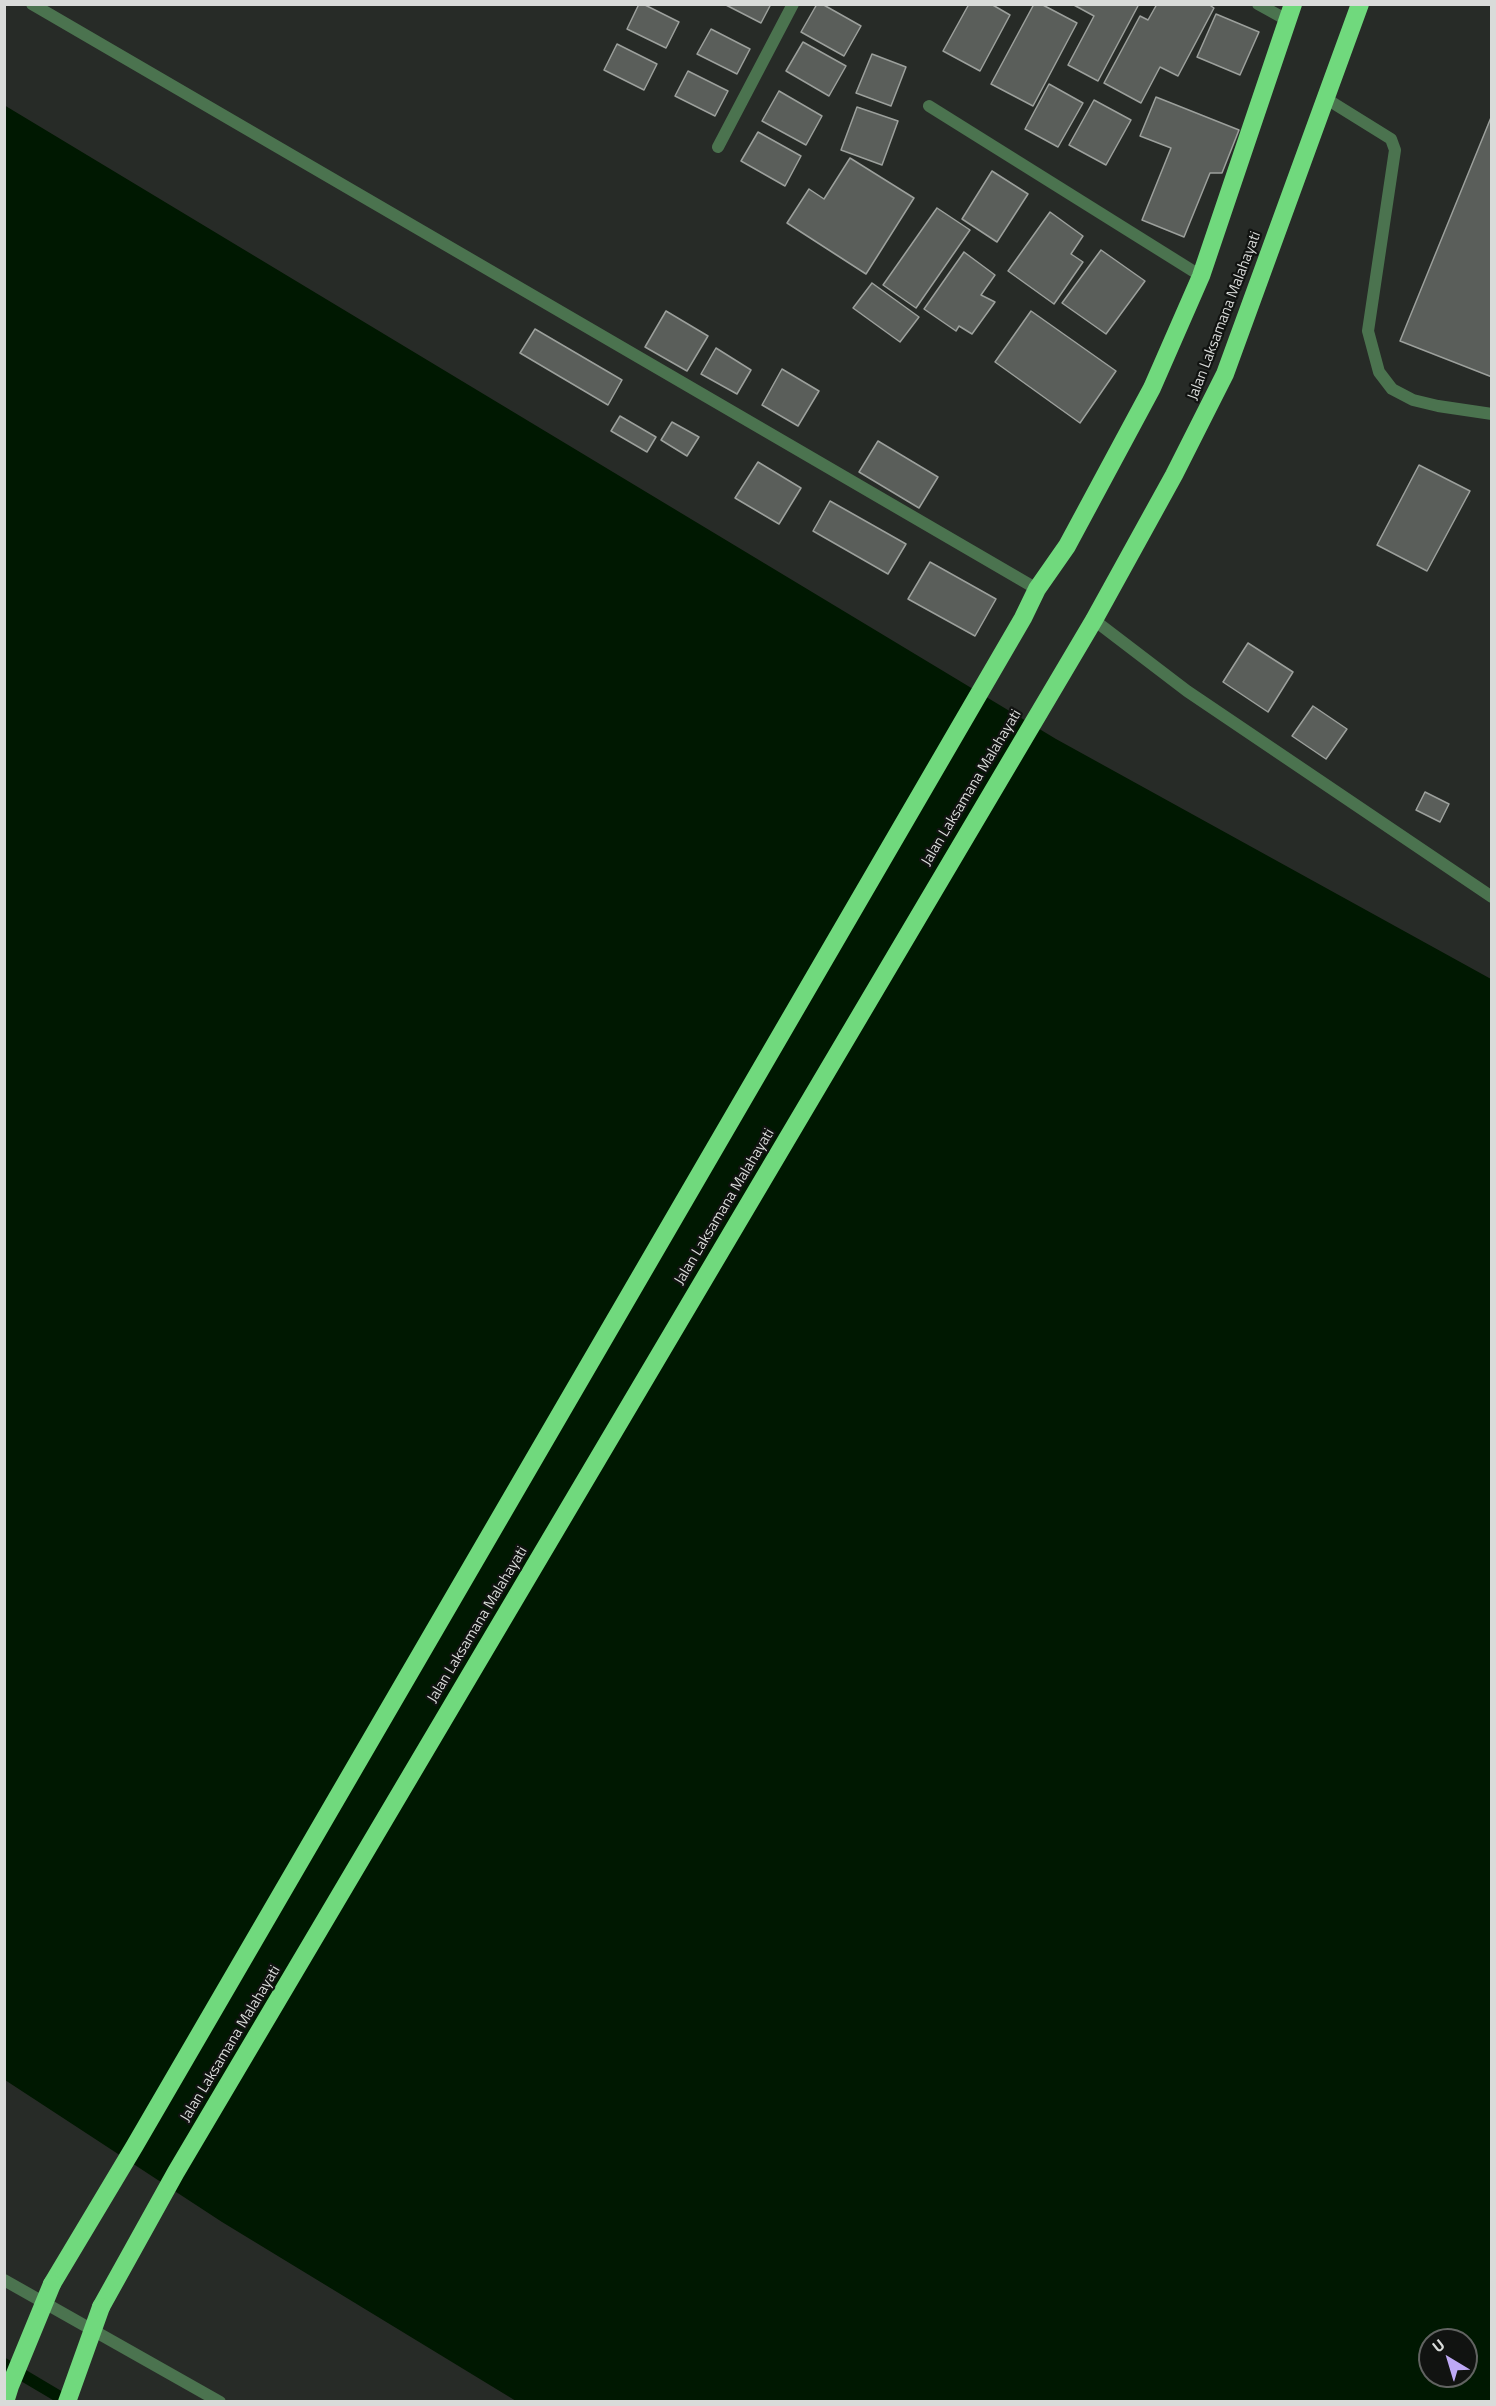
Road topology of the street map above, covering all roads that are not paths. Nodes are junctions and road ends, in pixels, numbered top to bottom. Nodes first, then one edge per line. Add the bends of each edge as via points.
1 (32, 4) edge
2 (793, 4) edge
3 (1258, 4) edge
4 (1360, 4) edge
5 (1290, 12) edge
6 (1325, 98) junction
7 (929, 106) dead end
8 (718, 147) dead end
9 (1201, 276) junction
10 (1491, 414) edge
11 (1038, 589) junction
12 (1094, 620) junction
13 (1491, 897) edge
14 (4, 2280) edge
15 (5, 2402) edge
16 (68, 2402) edge
17 (220, 2402) edge

1 - 11 street
2 - 8 street
3 - 5 street
4 - 6 highway, Jalan Laksamana Malahayati
5 - 9 highway, Jalan Laksamana Malahayati
6 - 10 street via 1394,144 1368,331 1379,372 1392,389 1413,400
6 - 12 highway, Jalan Laksamana Malahayati via 1225,374
7 - 9 street
9 - 11 highway, Jalan Laksamana Malahayati via 1152,388 1066,546
11 - 15 highway, Jalan Laksamana Malahayati, bridge via 52,2284
12 - 13 street via 1187,691
12 - 16 highway, Jalan Laksamana Malahayati, bridge via 176,2172 101,2307
14 - 17 street

